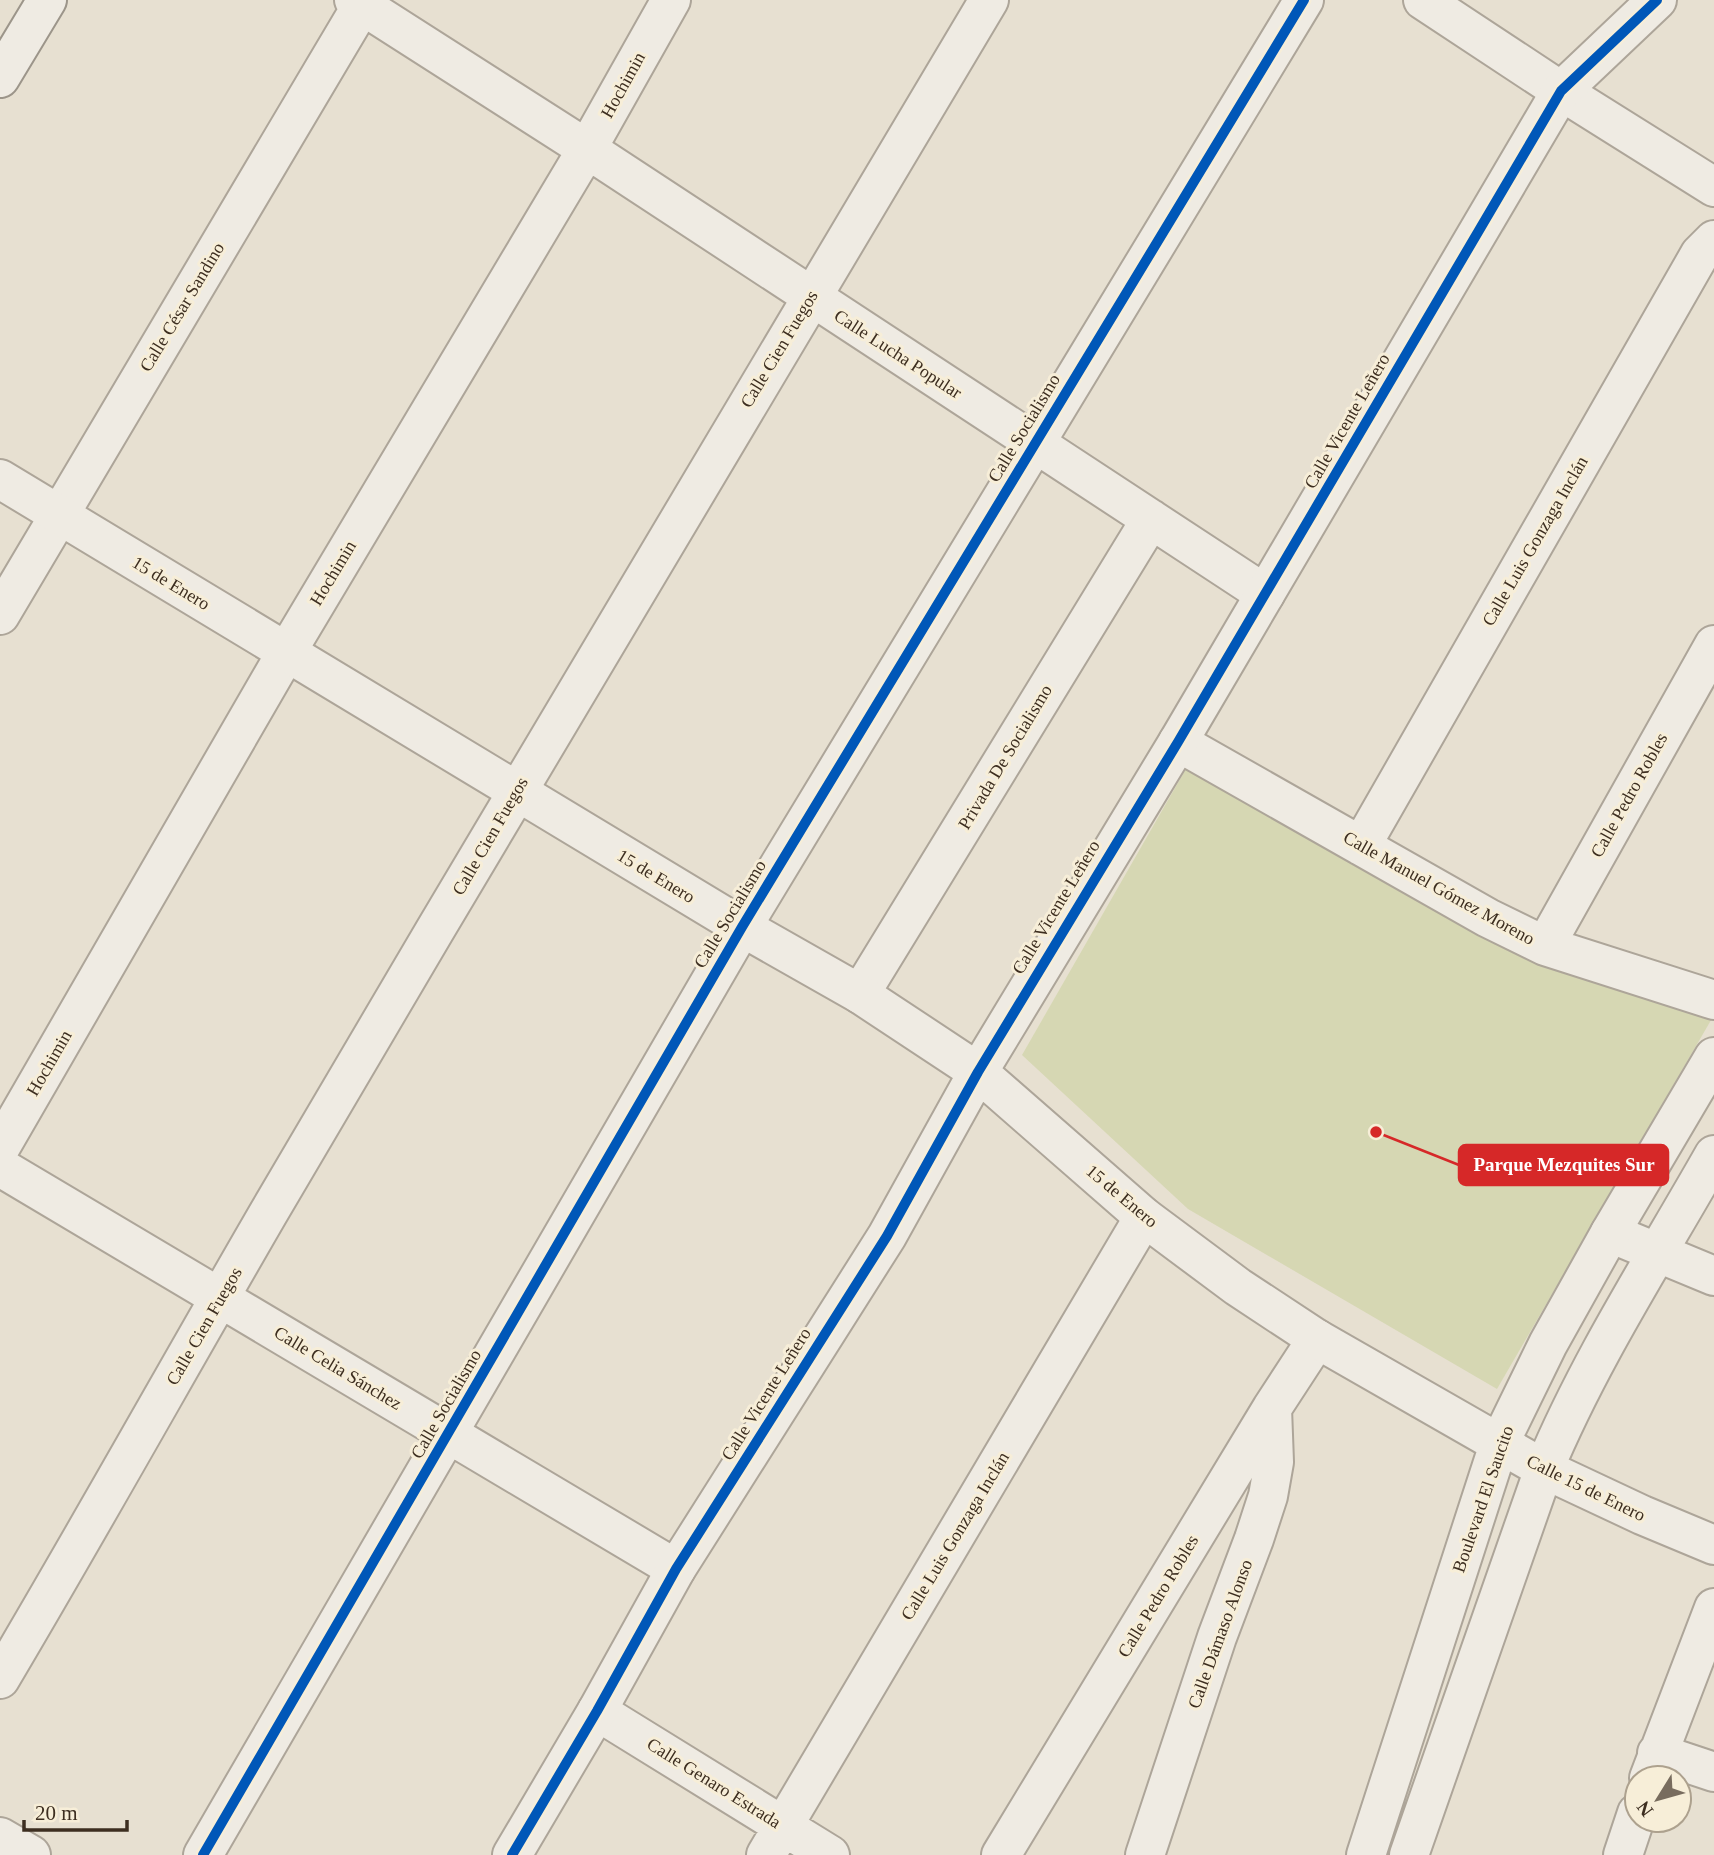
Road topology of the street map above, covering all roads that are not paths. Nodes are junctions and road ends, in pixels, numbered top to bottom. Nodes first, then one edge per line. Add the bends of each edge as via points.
1 (47, 0) edge
2 (671, 0) edge
3 (989, 0) edge
4 (1304, 0) edge
5 (1423, 0) edge
6 (1657, 0) edge
7 (360, 2) edge
8 (0, 78) edge
9 (1561, 92) junction
10 (587, 149) junction
11 (1714, 187) edge
12 (1714, 240) edge
13 (810, 296) junction
14 (1035, 443) junction
15 (0, 479) edge
16 (58, 515) junction
17 (1151, 519) junction
18 (1265, 594) junction
19 (0, 615) edge
20 (1714, 645) edge
21 (286, 653) junction
22 (1178, 742) junction
23 (516, 791) junction
24 (1361, 846) junction
25 (741, 927) junction
26 (1545, 946) junction
27 (860, 994) junction
28 (1714, 1000) edge
29 (1714, 1056) edge
30 (978, 1072) junction
31 (0, 1148) edge
32 (1714, 1155) edge
33 (0, 1167) edge
34 (1144, 1217) junction
35 (1610, 1233) junction
36 (1657, 1254) junction
37 (1714, 1276) edge
38 (220, 1297) junction
39 (1317, 1339) junction
40 (1272, 1408) junction
41 (449, 1434) junction
42 (1499, 1444) junction
43 (1544, 1469) junction
44 (1714, 1545) edge
45 (676, 1569) junction
46 (1714, 1608) edge
47 (0, 1679) edge
48 (597, 1711) junction
49 (1654, 1764) edge
50 (1693, 1770) edge
51 (1714, 1772) edge
52 (1630, 1834) edge
53 (0, 1838) edge
54 (775, 1840) edge
55 (31, 1855) edge
56 (203, 1855) edge
57 (512, 1855) edge
58 (830, 1855) edge
59 (1001, 1855) edge
60 (1144, 1855) edge
61 (1366, 1855) edge
62 (1409, 1855) edge
63 (1623, 1855) edge

1 - 8 street
2 - 10 street, Hochimin
3 - 13 street, Calle Cien Fuegos
4 - 14 street, Calle Socialismo
5 - 9 street
6 - 9 street, Calle Vicente Leñero
7 - 10 street, Calle Lucha Popular
7 - 16 street, Calle César Sandino
9 - 11 street
9 - 18 street, Calle Vicente Leñero
10 - 13 street, Calle Lucha Popular
10 - 21 street, Hochimin
12 - 24 street, Calle Luis Gonzaga Inclán via 1700,254
13 - 14 street, Calle Lucha Popular
13 - 23 street, Calle Cien Fuegos
14 - 17 street, Calle Lucha Popular
14 - 25 street, Calle Socialismo
15 - 16 street, 15 de Enero
16 - 19 street, Calle César Sandino
16 - 21 street, 15 de Enero
17 - 18 street, Calle Lucha Popular
17 - 27 street, Privada De Socialismo
18 - 22 street, Calle Vicente Leñero
20 - 26 street, Calle Pedro Robles
21 - 23 street, 15 de Enero
21 - 31 street, Hochimin
22 - 24 street, Calle Manuel Gómez Moreno
22 - 30 street, Calle Vicente Leñero
23 - 25 street, 15 de Enero
23 - 38 street, Calle Cien Fuegos
24 - 26 street, Calle Manuel Gómez Moreno
25 - 27 street, 15 de Enero
25 - 41 street, Calle Socialismo
26 - 28 street, Calle Manuel Gómez Moreno
27 - 30 street, 15 de Enero
29 - 35 street, Boulevard El Saucito
30 - 34 street, 15 de Enero
30 - 45 street, Calle Vicente Leñero via 887,1236
32 - 36 street
33 - 38 street, Calle Celia Sánchez
34 - 39 street, 15 de Enero
34 - 54 street, Calle Luis Gonzaga Inclán
35 - 36 street
35 - 42 street, Boulevard El Saucito
36 - 37 street
36 - 43 street via 1608,1335
38 - 41 street, Calle Celia Sánchez
38 - 47 street, Calle Cien Fuegos
39 - 40 street, Calle Pedro Robles
39 - 42 street, Calle 15 de Enero
40 - 59 street, Calle Pedro Robles
40 - 60 street, Calle Dámaso Alonso via 1274,1462 1268,1496
41 - 45 street, Calle Celia Sánchez
41 - 56 street, Calle Socialismo
42 - 43 street, Calle 15 de Enero
42 - 61 street, Boulevard El Saucito
43 - 44 street, Calle 15 de Enero
43 - 62 street
45 - 48 street, Calle Vicente Leñero
46 - 49 street
48 - 54 street, Calle Genaro Estrada
48 - 57 street, Calle Vicente Leñero
50 - 51 street
52 - 63 street
53 - 55 street
54 - 58 street, Calle Genaro Estrada

